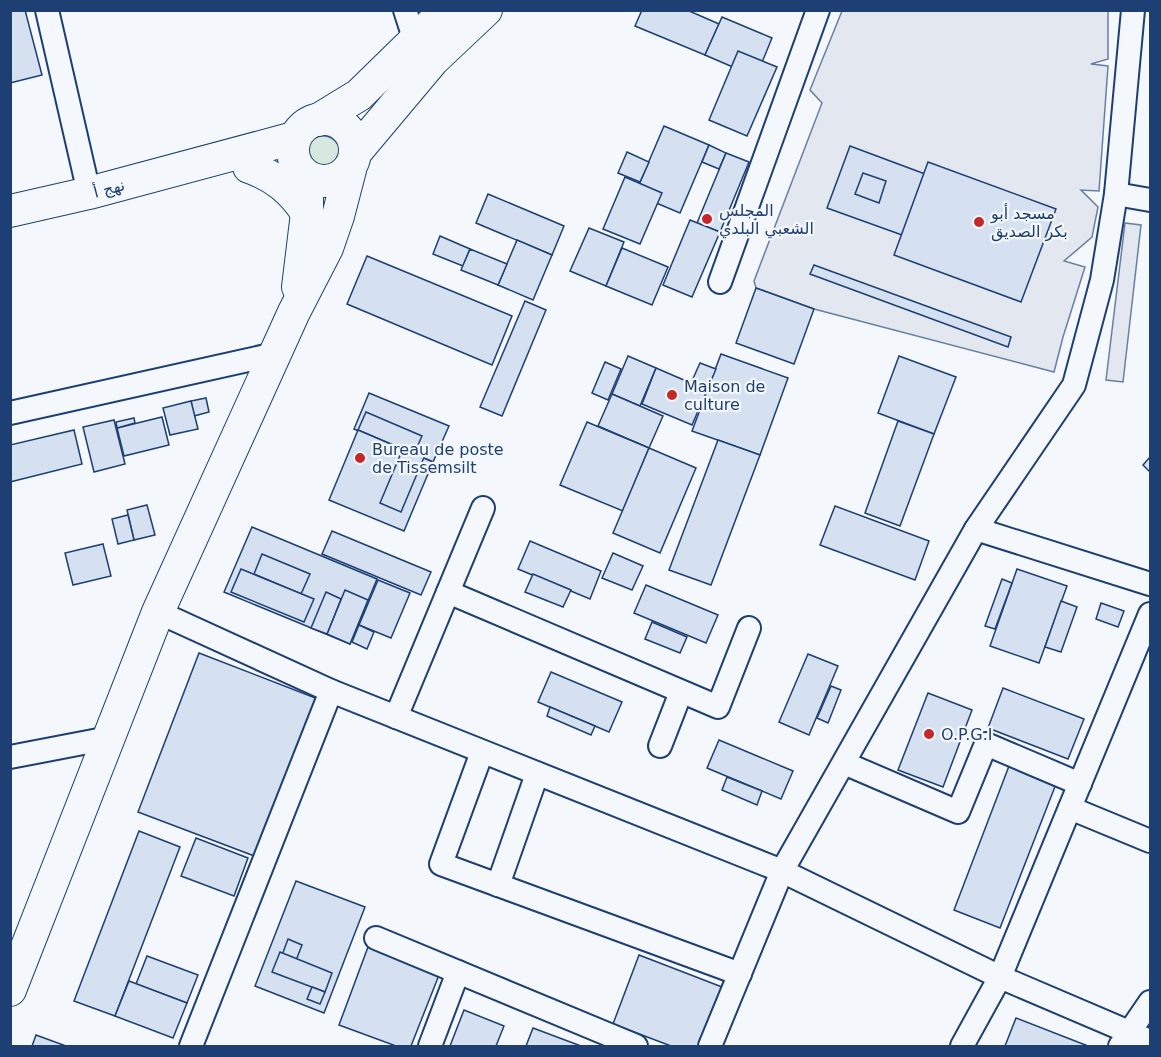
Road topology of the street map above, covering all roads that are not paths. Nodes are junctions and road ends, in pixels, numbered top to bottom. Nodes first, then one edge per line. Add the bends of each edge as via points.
1 (47, 10) edge
2 (405, 10) edge
3 (446, 10) edge
4 (486, 10) edge
5 (818, 10) edge
6 (1133, 10) edge
7 (415, 40) junction
8 (306, 129) junction
9 (352, 161) junction
10 (206, 162) junction
11 (249, 166) junction
12 (304, 175) junction
13 (89, 193) junction
14 (1116, 194) junction
15 (1150, 200) edge
16 (10, 211) edge
17 (306, 213) junction
18 (720, 282) dead end
19 (294, 312) junction
20 (274, 354) junction
21 (10, 412) edge
22 (483, 508) dead end
23 (976, 529) junction
24 (1150, 584) edge
25 (448, 592) junction
26 (158, 612) junction
27 (1150, 614) edge
28 (749, 628) dead end
29 (331, 691) junction
30 (681, 692) junction
31 (396, 717) junction
32 (109, 738) junction
33 (660, 746) dead end
34 (482, 752) junction
35 (10, 757) edge
36 (844, 762) junction
37 (537, 774) junction
38 (1080, 783) junction
39 (1070, 808) junction
40 (1150, 841) edge
41 (782, 871) junction
42 (498, 885) junction
43 (376, 938) dead end
44 (458, 972) junction
45 (740, 974) junction
46 (1000, 977) junction
47 (10, 990) edge
48 (1150, 1002) edge
49 (1125, 1040) edge
50 (1150, 1041) edge
51 (191, 1047) edge
52 (430, 1047) edge
53 (636, 1047) edge
54 (710, 1047) edge
55 (962, 1047) edge

1 - 13 street
2 - 7 street
3 - 7 main road, نهج أ
4 - 9 main road via 433,60
5 - 18 street
6 - 14 street
7 - 8 main road, نهج أ via 359,95
8 - 9 main road via 336,122 345,127 354,143
8 - 10 main road, نهج أ
8 - 12 main road via 292,155
9 - 12 main road via 332,181 315,181
9 - 19 main road via 327,248
10 - 11 main road, نهج أ
10 - 13 main road, نهج أ
11 - 12 main road, نهج أ
11 - 17 main road via 283,184
12 - 17 main road
13 - 16 main road, نهج أ
14 - 15 street
14 - 23 street via 1102,280 1074,385
17 - 19 main road
19 - 20 main road
20 - 21 street
20 - 26 main road
22 - 25 street
23 - 24 street
23 - 36 street
25 - 30 street
25 - 31 street
26 - 29 street
26 - 32 main road
27 - 38 street
28 - 30 street via 718,707
29 - 31 street
29 - 51 street
30 - 33 street
31 - 34 street
32 - 35 street
32 - 47 main road
34 - 37 street
34 - 42 street via 441,864
36 - 38 street via 958,812 986,744
36 - 41 street
37 - 41 street
37 - 42 street
38 - 39 street
39 - 40 street
39 - 46 street
41 - 45 street
41 - 46 street
42 - 45 street
43 - 44 street
44 - 52 street
44 - 53 street
45 - 54 street
46 - 49 street
46 - 55 street
48 - 49 street
49 - 50 street

